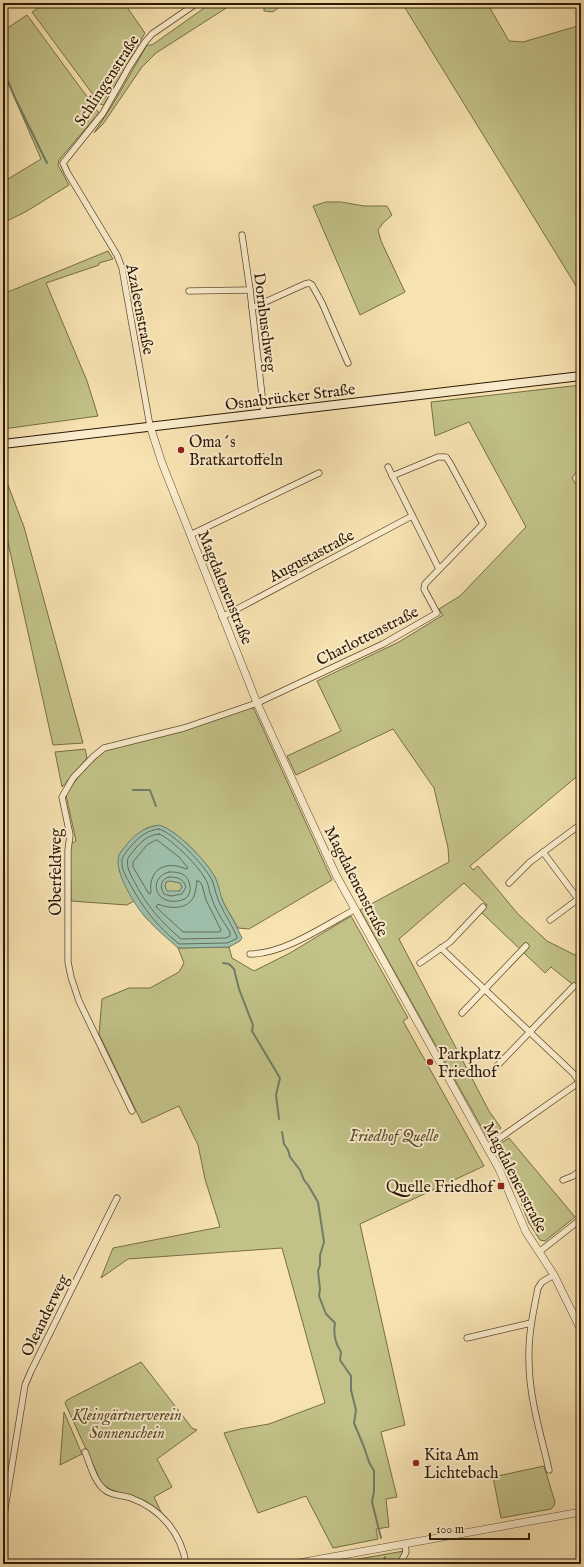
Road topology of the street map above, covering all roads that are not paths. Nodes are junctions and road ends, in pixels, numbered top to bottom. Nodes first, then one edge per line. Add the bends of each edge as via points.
1 (197, 3) edge
2 (63, 163) joint
3 (242, 235) dead end
4 (250, 290) junction
5 (189, 291) dead end
6 (252, 308) junction
7 (348, 364) dead end
8 (581, 376) edge
9 (264, 413) junction
10 (150, 426) junction
11 (3, 444) edge
12 (388, 467) dead end
13 (319, 473) dead end
14 (392, 476) junction
15 (412, 516) junction
16 (190, 535) junction
17 (439, 568) junction
18 (222, 617) junction
19 (257, 703) junction
20 (581, 824) edge
21 (543, 852) junction
22 (509, 883) dead end
23 (580, 900) edge
24 (483, 907) dead end
25 (354, 910) junction
26 (550, 920) dead end
27 (526, 946) dead end
28 (441, 948) junction
29 (250, 954) dead end
30 (420, 963) dead end
31 (574, 986) dead end
32 (485, 990) junction
33 (462, 1013) dead end
34 (529, 1032) junction
35 (495, 1068) dead end
36 (580, 1082) edge
37 (132, 1111) dead end
38 (487, 1147) junction
39 (581, 1170) edge
40 (563, 1180) dead end
41 (117, 1198) dead end
42 (581, 1219) edge
43 (539, 1252) junction
44 (554, 1275) junction
45 (531, 1322) junction
46 (581, 1330) edge
47 (467, 1338) dead end
48 (85, 1452) dead end
49 (549, 1470) dead end
50 (581, 1512) edge
51 (3, 1521) edge
52 (406, 1544) junction
53 (186, 1564) edge
54 (293, 1564) edge
55 (400, 1564) edge

1 - 2 street, Schlingenstraße via 152,34 129,67 103,113
2 - 10 street, Azaleenstraße via 117,255 122,268
3 - 4 street, Dornbuschweg
4 - 5 street
4 - 6 street, Dornbuschweg
6 - 7 street via 309,283 322,303
6 - 9 street, Dornbuschweg
8 - 9 main road, Osnabrücker Straße
9 - 10 main road, Osnabrücker Straße
10 - 11 main road, Osnabrücker Straße
10 - 16 street, Magdalenenstraße
12 - 14 street
13 - 16 street
14 - 15 street
14 - 17 street, Charlottenstraße via 438,457 446,458 483,524
15 - 17 street
15 - 18 street, Augustastraße
16 - 18 street, Magdalenenstraße
17 - 19 street, Charlottenstraße via 425,584 424,589 437,613 388,642
18 - 19 street, Magdalenenstraße
19 - 25 street, Magdalenenstraße
19 - 37 street, Oberfeldweg via 184,728 104,748 73,778 62,796 70,835 68,962 71,977 79,1001
20 - 21 street
21 - 22 street
21 - 23 street
23 - 26 street
24 - 28 street
25 - 29 street via 273,952
25 - 38 street, Magdalenenstraße
27 - 32 street
28 - 30 street
28 - 32 street
31 - 34 street
32 - 33 street
32 - 34 street
34 - 35 street
34 - 36 street
36 - 38 street
38 - 43 street, Magdalenenstraße via 526,1232
39 - 40 street
41 - 51 street, Oleanderweg via 25,1385
42 - 43 street
43 - 44 street, Magdalenenstraße
44 - 45 street via 542,1282 538,1288
44 - 46 street, Magdalenenstraße
45 - 47 street
45 - 49 street via 529,1338 533,1397
48 - 53 street via 99,1484 105,1490 139,1501 166,1520 180,1543
50 - 52 street
52 - 54 street
52 - 55 street via 406,1552

